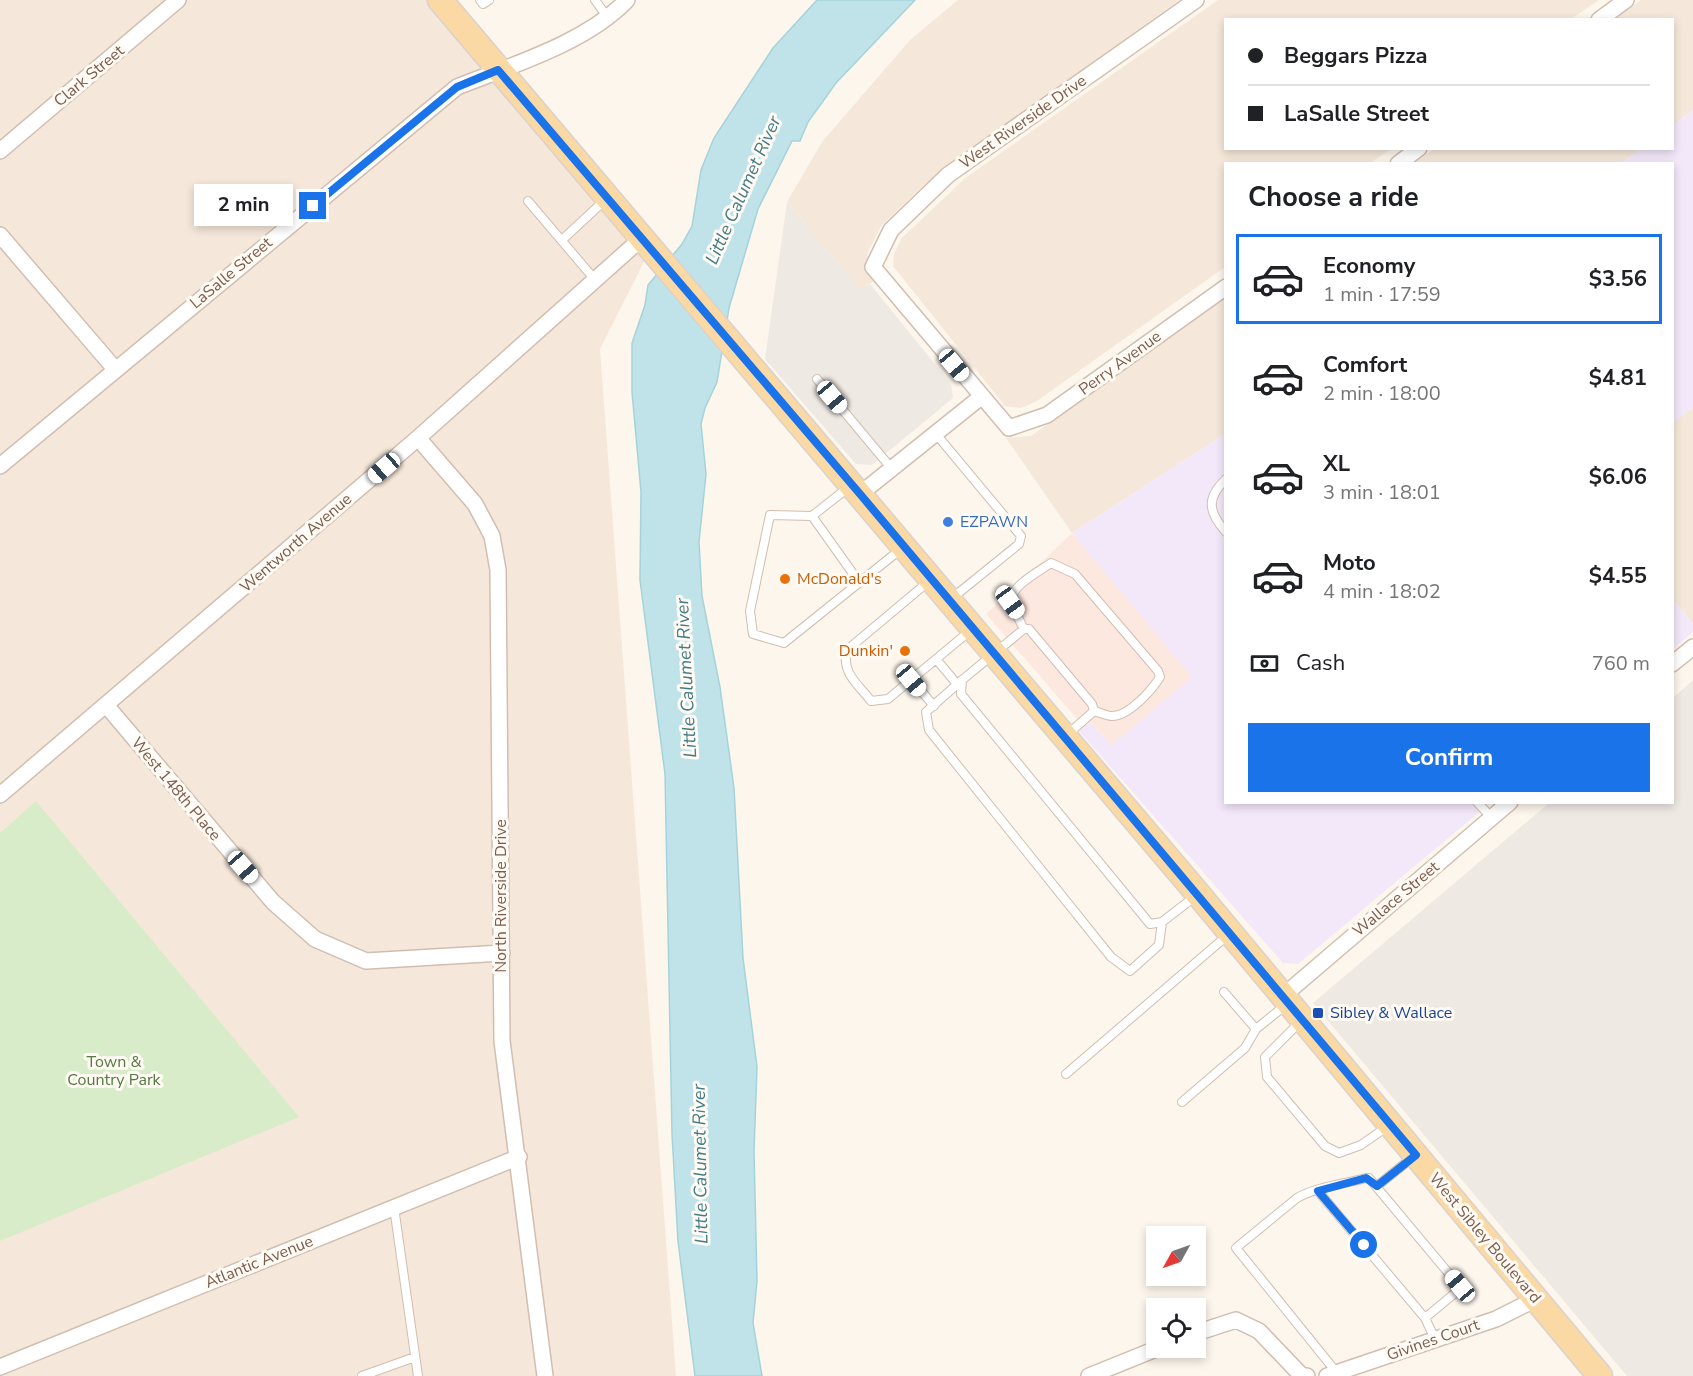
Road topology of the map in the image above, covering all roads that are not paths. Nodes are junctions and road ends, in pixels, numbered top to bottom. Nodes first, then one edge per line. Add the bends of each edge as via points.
1 (178, 0) edge
2 (440, 0) edge
3 (480, 0) edge
4 (489, 0) edge
5 (596, 0) edge
6 (627, 0) edge
7 (1196, 0) edge
8 (1626, 0) edge
9 (1602, 18) edge
10 (608, 19) junction
11 (498, 70) junction
12 (1416, 150) edge
13 (0, 151) edge
14 (1401, 162) edge
15 (608, 197) junction
16 (528, 201) dead end
17 (0, 235) edge
18 (562, 240) junction
19 (646, 243) junction
20 (596, 281) junction
21 (1224, 288) edge
22 (115, 369) junction
23 (817, 379) dead end
24 (981, 397) junction
25 (936, 434) junction
26 (418, 438) junction
27 (0, 466) edge
28 (892, 469) junction
29 (1224, 481) edge
30 (856, 489) junction
31 (812, 516) junction
32 (1224, 530) edge
33 (904, 547) junction
34 (932, 579) junction
35 (859, 582) junction
36 (950, 601) junction
37 (973, 628) junction
38 (1024, 629) junction
39 (1693, 646) edge
40 (994, 654) junction
41 (936, 659) junction
42 (1674, 662) edge
43 (911, 680) junction
44 (959, 682) junction
45 (106, 705) junction
46 (934, 706) junction
47 (1094, 711) junction
48 (1065, 737) junction
49 (0, 795) edge
50 (1479, 804) edge
51 (1508, 804) edge
52 (1492, 818) junction
53 (1198, 894) junction
54 (1162, 922) junction
55 (1230, 933) junction
56 (502, 953) junction
57 (1224, 992) dead end
58 (1291, 1006) junction
59 (1256, 1029) junction
60 (1066, 1074) dead end
61 (1182, 1102) dead end
62 (1391, 1125) junction
63 (1416, 1155) junction
64 (519, 1157) junction
65 (1377, 1186) junction
66 (1318, 1191) junction
67 (394, 1207) junction
68 (1536, 1299) junction
69 (1425, 1318) junction
70 (1206, 1330) edge
71 (1435, 1339) junction
72 (1146, 1353) edge
73 (415, 1357) junction
74 (0, 1367) edge
75 (1332, 1374) edge
76 (362, 1376) edge
77 (418, 1376) edge
78 (545, 1376) edge
79 (1089, 1376) edge
80 (1307, 1376) edge
81 (1600, 1376) edge

1 - 13 street, Clark Street
2 - 11 main road, West Sibley Boulevard
3 - 4 lane via 483,4
5 - 10 lane
6 - 10 street, LaSalle Street
7 - 24 street, West Riverside Drive via 948,176 891,230 873,267
8 - 9 street
10 - 11 street, LaSalle Street via 529,59
11 - 15 main road, West Sibley Boulevard
11 - 22 street, LaSalle Street via 457,87
12 - 14 street
15 - 18 lane
15 - 19 main road, West Sibley Boulevard
16 - 18 lane
17 - 22 street
18 - 20 lane
19 - 20 street, Wentworth Avenue
19 - 30 main road, West Sibley Boulevard
20 - 26 street, Wentworth Avenue
21 - 24 street, Perry Avenue via 1047,415 1009,428
22 - 27 street, LaSalle Street
23 - 28 lane
24 - 25 street
25 - 28 street
25 - 36 lane via 1022,536 1019,544
26 - 45 street, Wentworth Avenue
26 - 56 street, North Riverside Drive via 475,504 492,536 496,559
28 - 30 street
29 - 32 lane via 1213,491 1210,503
30 - 31 lane
30 - 33 main road, West Sibley Boulevard
31 - 35 lane
31 - 35 lane via 770,515 750,611 753,634 784,643
33 - 34 main road, West Sibley Boulevard
33 - 35 lane
34 - 36 main road, West Sibley Boulevard
34 - 43 lane via 847,650 844,663 846,671 871,701 888,699
36 - 37 main road, West Sibley Boulevard
37 - 40 main road, West Sibley Boulevard
37 - 41 lane
38 - 40 lane
38 - 47 lane via 1029,629
38 - 47 lane via 1010,598 1026,580 1051,563 1075,574 1158,671 1160,677 1154,686 1121,714
39 - 42 street
40 - 44 lane
40 - 48 main road, West Sibley Boulevard
41 - 43 lane
41 - 44 lane
43 - 46 lane
44 - 46 lane
44 - 54 lane via 961,694 1150,924
45 - 49 street, Wentworth Avenue
45 - 56 street, West 148th Place via 273,902 315,939 366,961
46 - 54 lane via 926,712 929,730 1111,957 1130,971 1159,945
47 - 48 lane
48 - 53 main road, West Sibley Boulevard
50 - 52 lane
51 - 52 street, Wallace Street
52 - 58 street, Wallace Street
53 - 54 lane
53 - 55 main road, West Sibley Boulevard
55 - 58 main road, West Sibley Boulevard
55 - 60 lane
56 - 64 street, North Riverside Drive via 502,1041
57 - 59 lane
58 - 59 lane
58 - 62 main road, West Sibley Boulevard
58 - 62 lane via 1265,1057 1267,1077 1325,1146 1339,1153 1361,1145
59 - 61 lane via 1245,1048
62 - 63 main road, West Sibley Boulevard
63 - 65 lane
63 - 68 main road, West Sibley Boulevard
64 - 67 street, Atlantic Avenue
64 - 78 street, North Riverside Drive
65 - 66 lane via 1366,1178
65 - 69 lane via 1461,1288
66 - 69 lane
66 - 75 lane via 1297,1198 1236,1248
67 - 73 lane
67 - 74 street, Atlantic Avenue
68 - 71 street, Givines Court via 1496,1319
68 - 81 main road, West Sibley Boulevard
69 - 71 lane
70 - 80 street via 1236,1320 1259,1331 1302,1376
71 - 75 street, Givines Court
72 - 79 street
73 - 76 lane
73 - 77 lane

